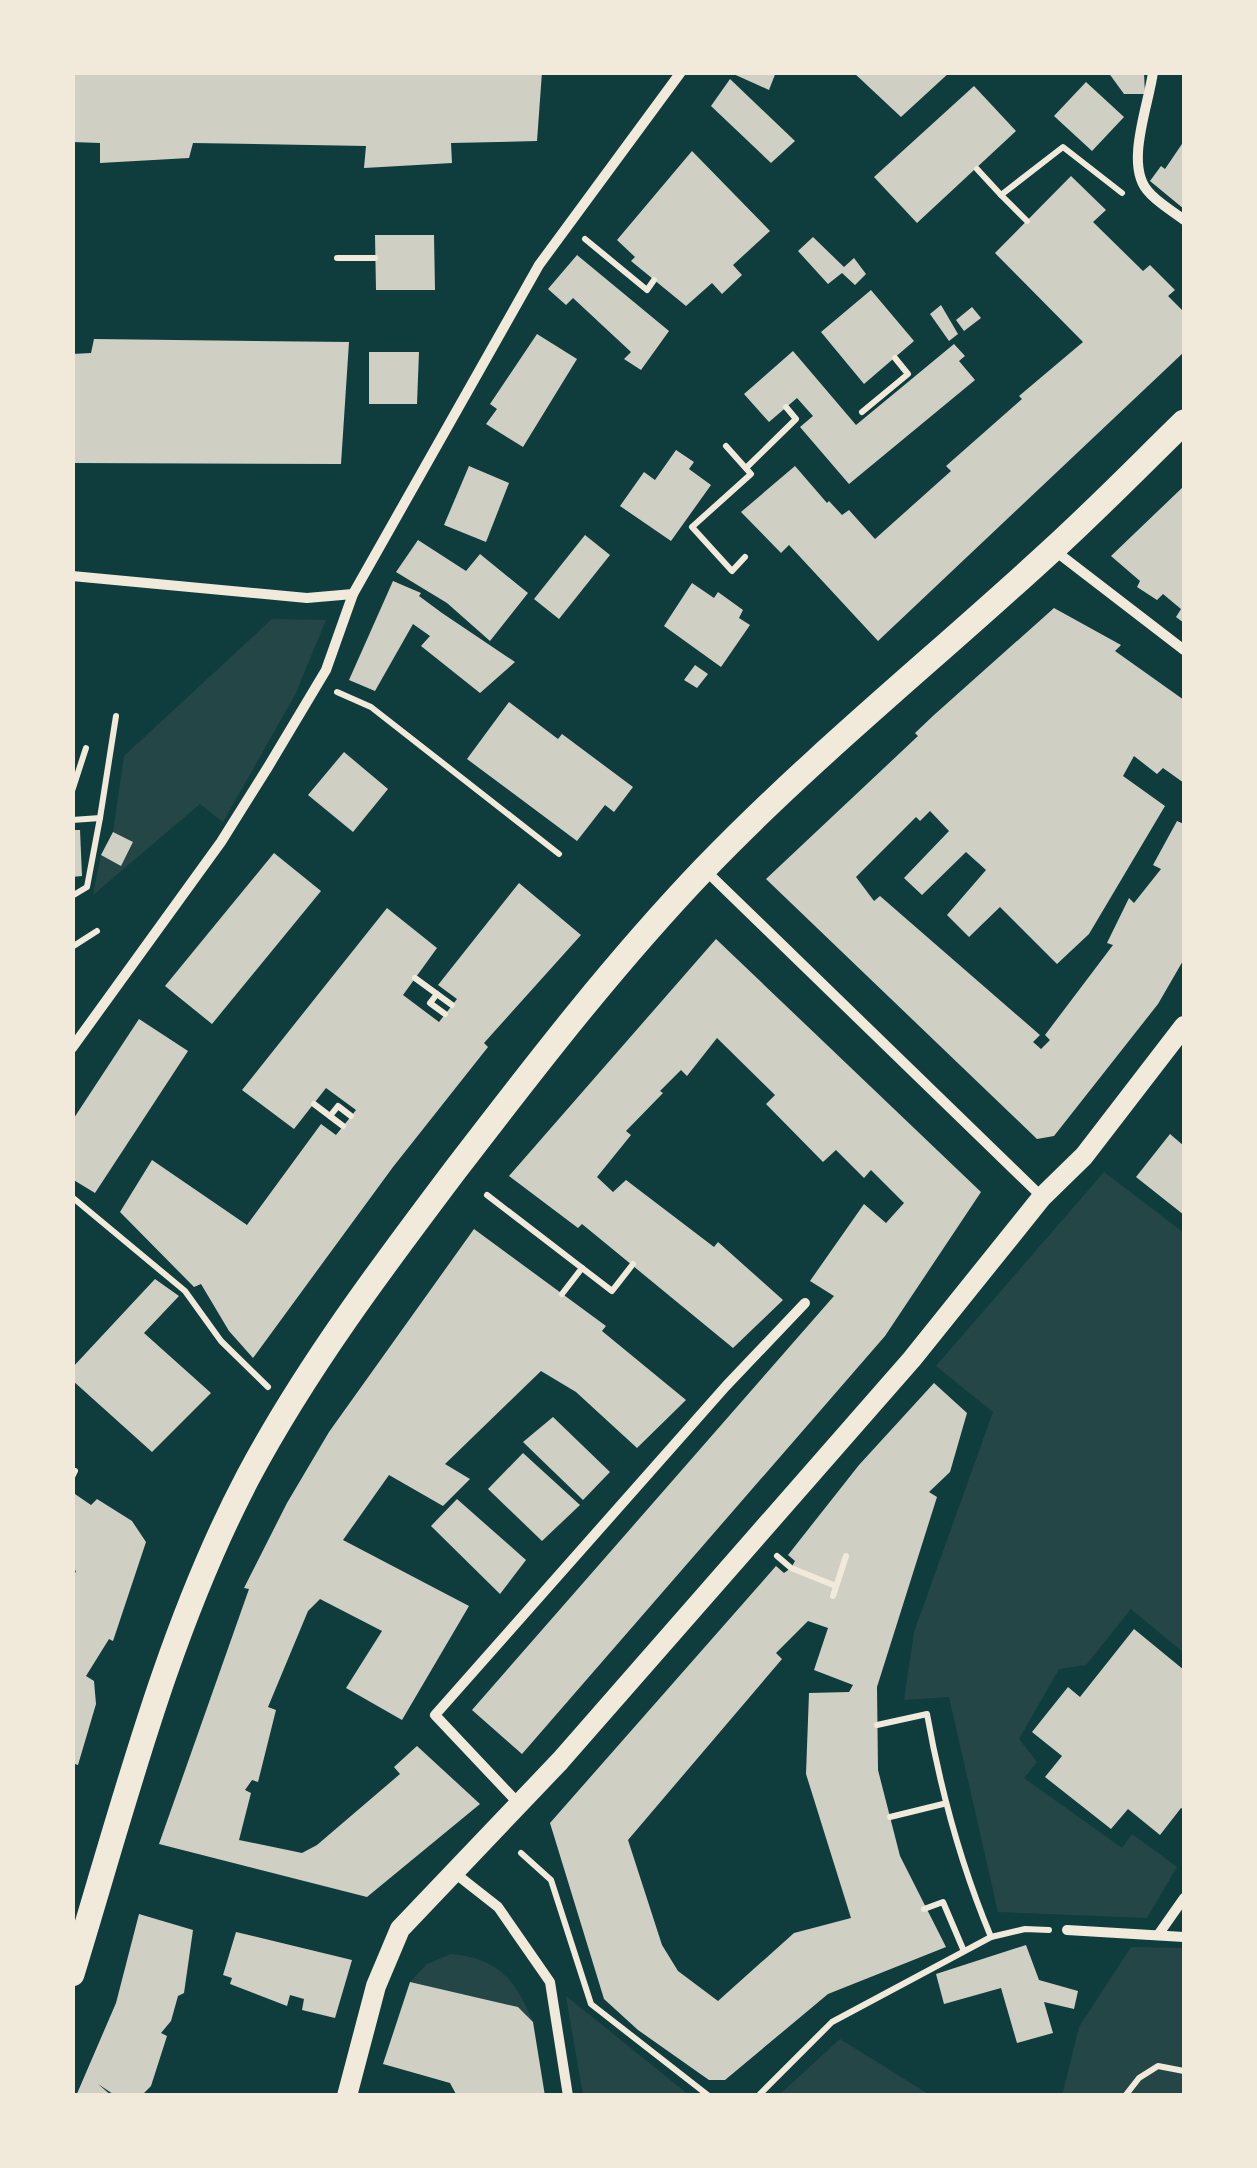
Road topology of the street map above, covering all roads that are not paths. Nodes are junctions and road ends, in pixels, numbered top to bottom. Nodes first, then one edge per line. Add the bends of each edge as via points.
1 (681, 72) edge
2 (1153, 72) edge
3 (1184, 220) edge
4 (1184, 422) edge
5 (1053, 549) junction
6 (72, 576) edge
7 (353, 594) junction
8 (1184, 650) edge
9 (704, 870) junction
10 (1184, 1026) edge
11 (72, 1048) edge
12 (1042, 1197) junction
13 (806, 1303) dead end
14 (520, 1805) junction
15 (456, 1874) junction
16 (1184, 1898) edge
17 (1066, 1930) road end
18 (1158, 1936) junction
19 (1184, 1937) edge
20 (72, 1974) edge
21 (348, 2096) edge
22 (568, 2096) edge

1 - 7 street via 539,265
2 - 3 street via 1139,147 1146,189
4 - 5 main road
5 - 8 street
5 - 9 main road
6 - 7 street via 307,598
7 - 11 street via 318,683 220,842
9 - 12 street
9 - 20 main road via 520,1086 415,1223 249,1476 213,1552 135,1770
10 - 12 main road via 1084,1156
12 - 14 main road via 912,1360
13 - 14 street via 436,1715
14 - 15 main road
15 - 21 main road via 392,1944
15 - 22 street via 498,1907 550,1982
16 - 18 street
17 - 18 street
18 - 19 street

